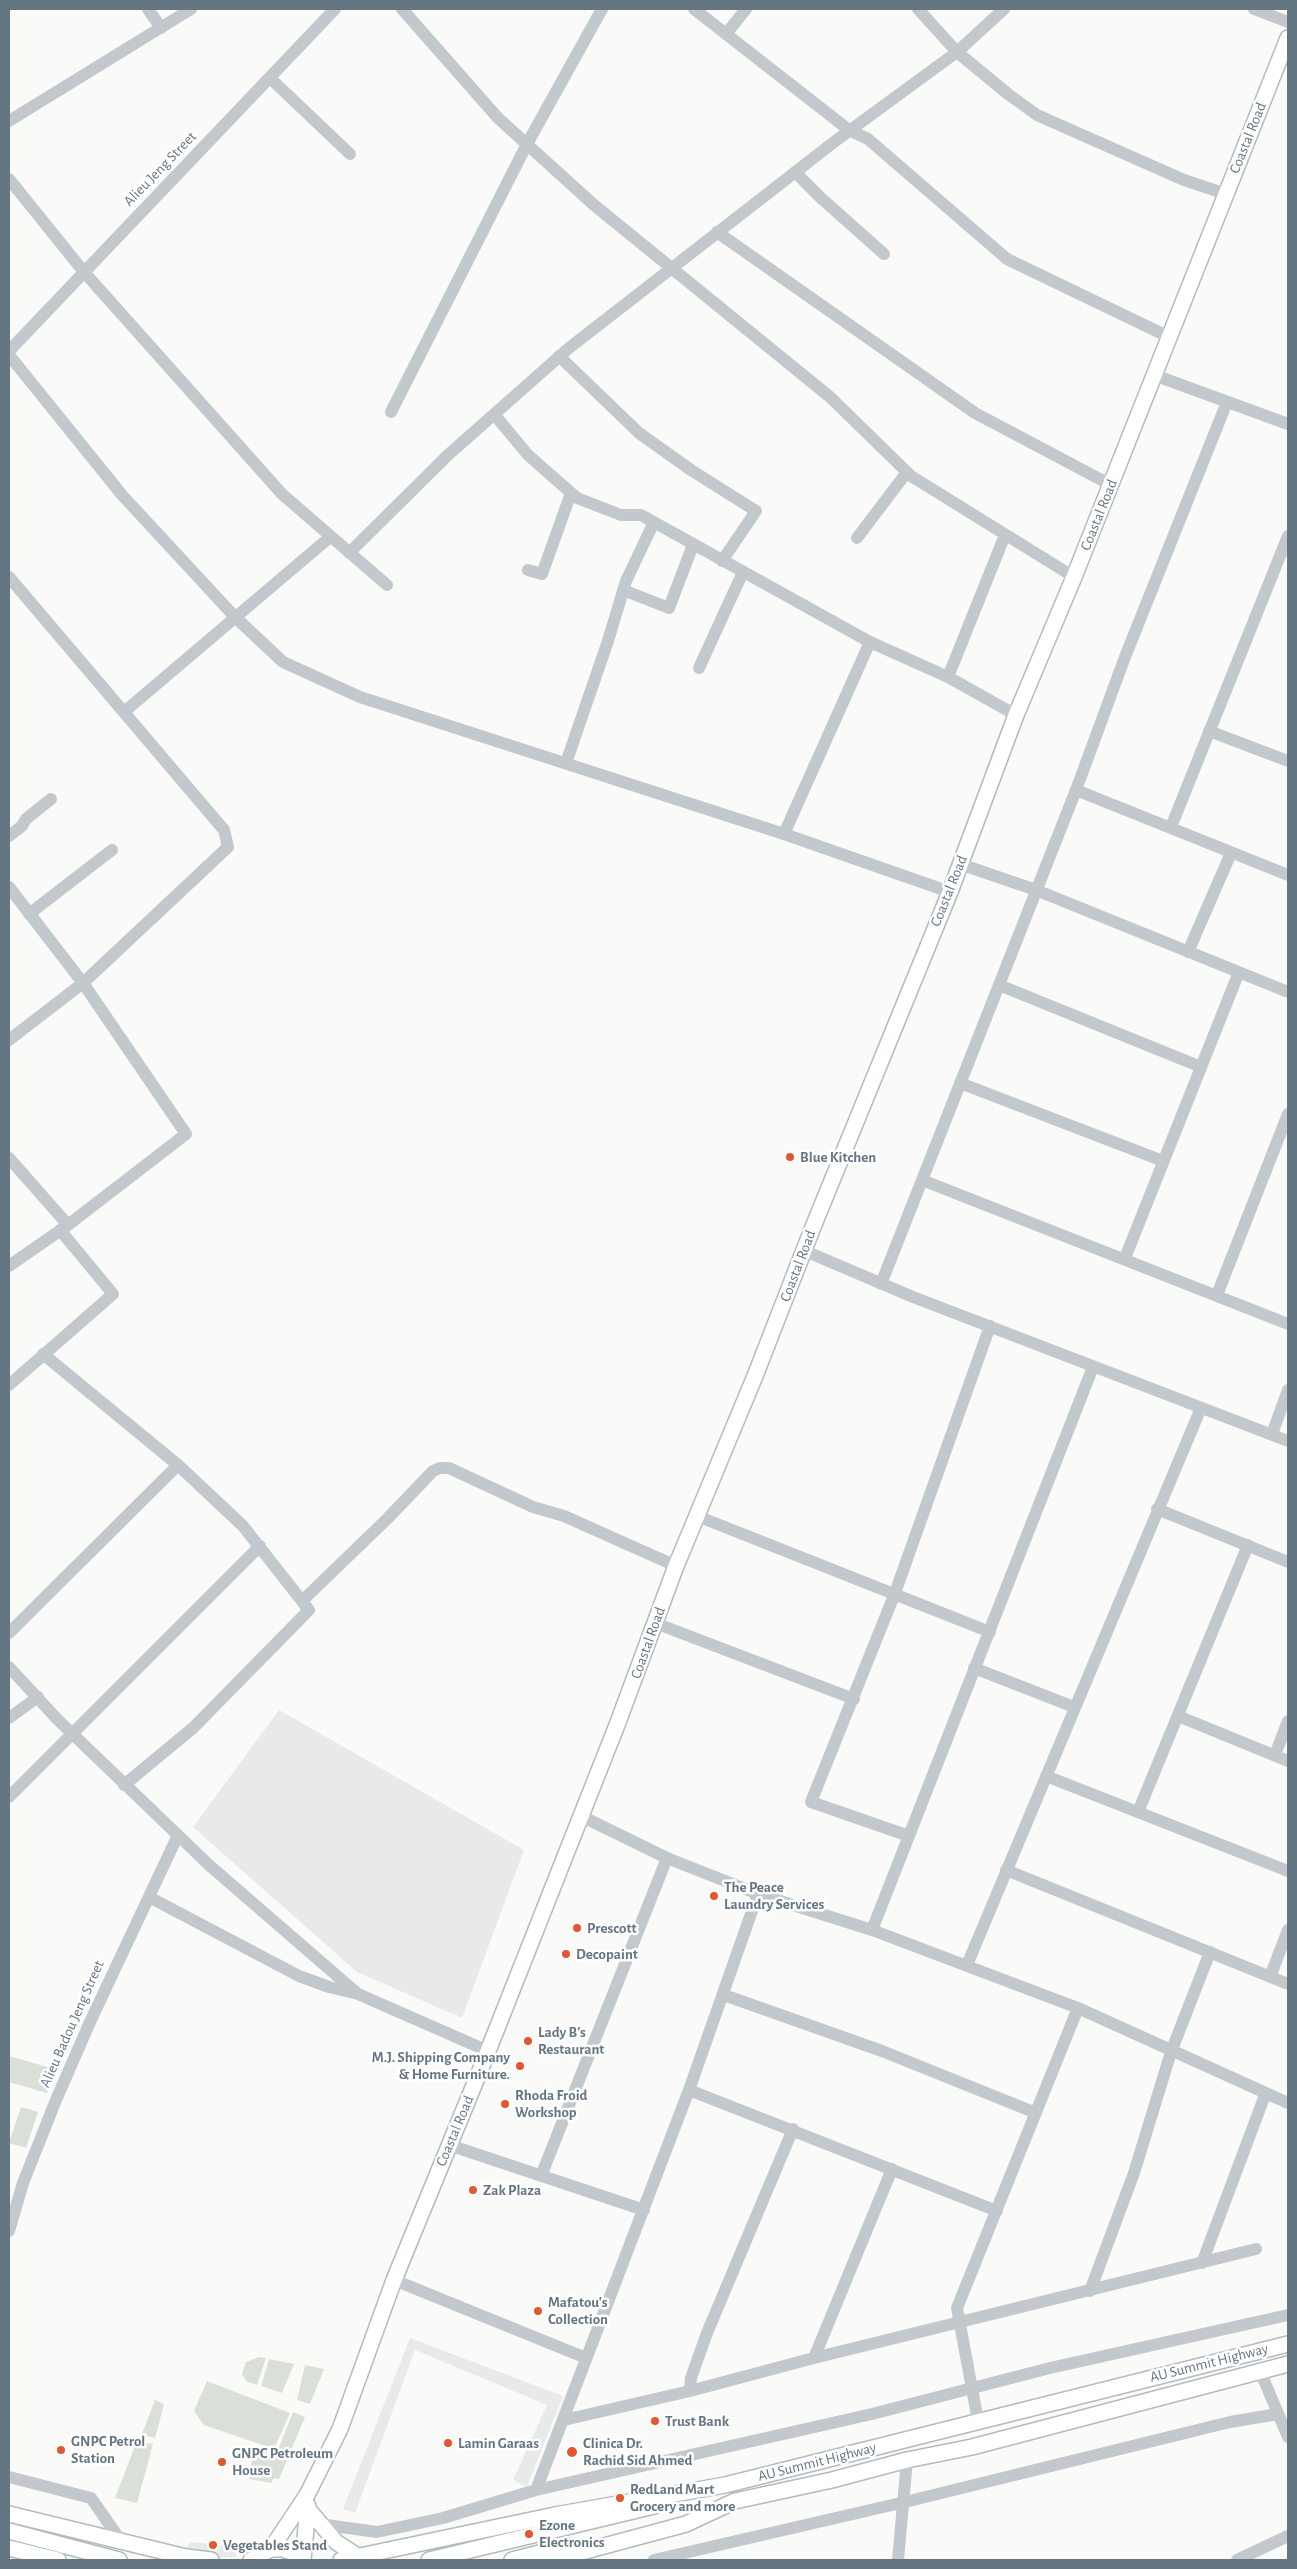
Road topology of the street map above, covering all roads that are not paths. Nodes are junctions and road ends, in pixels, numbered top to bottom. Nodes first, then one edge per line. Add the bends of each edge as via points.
1 (148, 9) edge
2 (191, 9) edge
3 (335, 9) edge
4 (402, 9) edge
5 (602, 9) edge
6 (694, 9) edge
7 (746, 9) edge
8 (918, 9) edge
9 (1004, 9) edge
10 (1254, 9) edge
11 (1288, 22) edge
12 (161, 28) junction
13 (726, 34) junction
14 (1288, 38) edge
15 (958, 52) junction
16 (270, 78) junction
17 (9, 122) edge
18 (849, 130) junction
19 (526, 144) junction
20 (350, 154) dead end
21 (795, 172) junction
22 (9, 179) edge
23 (1226, 194) junction
24 (717, 232) junction
25 (884, 254) dead end
26 (671, 268) junction
27 (84, 272) junction
28 (1169, 337) junction
29 (9, 353) edge
30 (559, 356) junction
31 (1154, 375) junction
32 (1227, 402) junction
33 (391, 412) dead end
34 (494, 414) junction
35 (1288, 424) edge
36 (907, 472) junction
37 (1111, 485) junction
38 (571, 493) junction
39 (654, 522) junction
40 (1005, 535) junction
41 (1288, 536) edge
42 (330, 537) junction
43 (857, 538) dead end
44 (693, 544) junction
45 (349, 553) junction
46 (722, 561) junction
47 (528, 570) dead end
48 (742, 572) junction
49 (9, 577) edge
50 (1074, 577) junction
51 (387, 585) dead end
52 (623, 590) junction
53 (236, 617) junction
54 (870, 642) junction
55 (700, 668) dead end
56 (948, 677) junction
57 (124, 712) junction
58 (1016, 716) junction
59 (1209, 731) junction
60 (1288, 761) edge
61 (566, 763) junction
62 (1076, 790) junction
63 (51, 799) dead end
64 (1171, 827) junction
65 (784, 834) junction
66 (9, 836) edge
67 (112, 850) dead end
68 (1231, 852) junction
69 (960, 864) junction
70 (1288, 876) edge
71 (9, 887) edge
72 (1036, 890) junction
73 (950, 892) junction
74 (29, 914) junction
75 (1188, 952) junction
76 (1239, 972) junction
77 (83, 983) junction
78 (999, 985) junction
79 (1288, 992) edge
80 (9, 1040) edge
81 (1201, 1067) junction
82 (960, 1083) junction
83 (1288, 1114) edge
84 (9, 1158) edge
85 (1163, 1161) junction
86 (922, 1180) junction
87 (64, 1228) junction
88 (805, 1251) junction
89 (1125, 1258) junction
90 (9, 1266) edge
91 (881, 1284) junction
92 (1217, 1295) junction
93 (1288, 1324) edge
94 (990, 1326) junction
95 (43, 1354) junction
96 (1093, 1367) junction
97 (9, 1385) edge
98 (1288, 1390) edge
99 (1200, 1408) junction
100 (1272, 1434) junction
101 (1288, 1441) edge
102 (178, 1465) junction
103 (1157, 1509) junction
104 (697, 1516) junction
105 (1248, 1545) junction
106 (260, 1546) junction
107 (1288, 1562) edge
108 (676, 1566) junction
109 (895, 1593) junction
110 (302, 1601) junction
111 (655, 1623) junction
112 (990, 1632) junction
113 (9, 1633) edge
114 (9, 1667) edge
115 (974, 1668) junction
116 (38, 1697) junction
117 (854, 1698) junction
118 (1074, 1707) junction
119 (1178, 1716) junction
120 (9, 1718) edge
121 (1288, 1721) edge
122 (72, 1734) junction
123 (1275, 1755) junction
124 (1288, 1760) edge
125 (1046, 1776) junction
126 (124, 1785) junction
127 (9, 1798) edge
128 (1138, 1812) junction
129 (581, 1816) junction
130 (178, 1835) junction
131 (909, 1836) junction
132 (667, 1858) junction
133 (1006, 1870) junction
134 (1288, 1871) edge
135 (758, 1894) junction
136 (149, 1897) junction
137 (872, 1930) junction
138 (1288, 1930) edge
139 (1210, 1952) junction
140 (967, 1965) junction
141 (1270, 1977) junction
142 (1288, 1984) edge
143 (358, 1994) junction
144 (724, 1995) junction
145 (1078, 2008) junction
146 (488, 2051) junction
147 (1171, 2052) junction
148 (689, 2090) junction
149 (1265, 2095) junction
150 (1288, 2103) edge
151 (1036, 2113) junction
152 (793, 2129) junction
153 (449, 2145) junction
154 (892, 2169) junction
155 (541, 2176) junction
156 (14, 2195) edge
157 (644, 2210) junction
158 (997, 2211) junction
159 (9, 2231) edge
160 (1256, 2249) dead end
161 (1202, 2263) junction
162 (394, 2280) junction
163 (1090, 2291) junction
164 (1288, 2315) edge
165 (959, 2322) junction
166 (1288, 2344) edge
167 (586, 2358) junction
168 (814, 2358) junction
169 (1288, 2364) edge
170 (1260, 2371) junction
171 (971, 2387) junction
172 (690, 2391) junction
173 (1278, 2414) junction
174 (564, 2420) junction
175 (978, 2421) junction
176 (1288, 2437) edge
177 (907, 2460) junction
178 (9, 2477) edge
179 (725, 2485) junction
180 (536, 2490) junction
181 (735, 2500) junction
182 (308, 2502) junction
183 (905, 2502) junction
184 (9, 2514) edge
185 (319, 2524) junction
186 (9, 2531) edge
187 (1288, 2536) edge
188 (122, 2541) junction
189 (9, 2548) edge
190 (271, 2549) junction
191 (9, 2557) edge
192 (359, 2557) junction
193 (21, 2560) edge
194 (58, 2560) edge
195 (119, 2560) edge
196 (211, 2560) edge
197 (251, 2560) edge
198 (303, 2560) edge
199 (341, 2560) edge
200 (429, 2560) edge
201 (512, 2560) edge
202 (552, 2560) edge
203 (654, 2560) edge
204 (898, 2560) edge
205 (1237, 2560) edge

1 - 12 street
2 - 12 street
3 - 16 street, Alieu Jeng Street
4 - 19 street via 498,118
5 - 19 street
6 - 13 street
7 - 13 street
8 - 15 street
9 - 15 street
10 - 11 street
12 - 17 street
13 - 18 street
14 - 23 main road, Coastal Road
15 - 18 street
15 - 23 street via 1037,115 1184,180
16 - 20 street
16 - 27 street, Alieu Jeng Street
18 - 21 street
18 - 28 street via 868,139 1007,259
19 - 26 street
19 - 33 street
21 - 24 street
21 - 25 street
22 - 27 street
23 - 28 main road, Coastal Road
24 - 26 street
24 - 37 street via 975,413
26 - 30 street
26 - 36 street via 830,397
27 - 29 street, Alieu Jeng Street
27 - 42 street via 282,494
28 - 31 main road, Coastal Road
29 - 53 street via 122,495
30 - 34 street
30 - 46 street via 639,433 756,511
31 - 32 street
31 - 37 main road, Coastal Road
32 - 35 street
32 - 62 street via 1125,657
34 - 38 street via 528,455
34 - 45 street
36 - 40 street
36 - 43 street
37 - 50 main road, Coastal Road
38 - 39 street via 621,514 641,515
38 - 47 street via 542,574
39 - 44 street
39 - 52 street
40 - 50 street
40 - 56 street
41 - 59 street
42 - 45 street
42 - 53 street
44 - 46 street
44 - 52 street via 670,608
45 - 51 street
46 - 48 street
48 - 54 street
48 - 55 street
49 - 57 street
50 - 58 main road, Coastal Road
52 - 61 street
53 - 57 street
53 - 61 street via 283,662 360,697
54 - 56 street
54 - 65 street
56 - 58 street
57 - 77 street via 224,830 228,848
58 - 69 main road, Coastal Road
59 - 60 street
59 - 64 street
61 - 65 street
62 - 64 street
62 - 72 street
63 - 66 street
64 - 68 street
65 - 73 street
67 - 74 street
68 - 70 street
68 - 75 street
69 - 72 street
69 - 73 main road, Coastal Road
71 - 74 street
72 - 75 street
72 - 78 street
73 - 88 main road, Coastal Road
74 - 77 street
75 - 76 street
76 - 79 street
76 - 81 street
77 - 80 street
77 - 87 street via 186,1134
78 - 81 street
78 - 82 street
81 - 85 street
82 - 85 street
82 - 86 street
83 - 92 street
84 - 87 street
85 - 89 street
86 - 89 street
86 - 91 street
87 - 90 street
87 - 95 street via 113,1294
88 - 91 street
88 - 104 main road, Coastal Road
89 - 92 street
91 - 94 street
92 - 93 street
94 - 96 street
94 - 109 street
95 - 97 street
95 - 102 street
96 - 99 street
96 - 112 street
98 - 100 street
99 - 100 street
99 - 103 street
100 - 101 street
102 - 106 street
102 - 113 street
103 - 105 street
103 - 118 street
104 - 108 main road, Coastal Road
104 - 109 street
105 - 107 street
105 - 119 street
106 - 110 street
106 - 122 street
108 - 110 street via 564,1516 533,1507 448,1468 440,1468 433,1471 388,1520
108 - 111 main road, Coastal Road
109 - 112 street
109 - 117 street
110 - 126 street via 309,1610 193,1728
111 - 117 street
111 - 129 main road, Coastal Road
112 - 115 street
114 - 116 street
115 - 118 street
115 - 131 street
116 - 120 street
116 - 122 street
117 - 131 street via 811,1802
118 - 125 street
119 - 123 street
119 - 128 street
121 - 123 street
122 - 126 street
122 - 127 street
123 - 124 street
125 - 128 street
125 - 133 street
126 - 130 street
128 - 134 street
129 - 132 street
129 - 146 main road, Coastal Road
130 - 136 street, Alieu Badou Jeng Street
130 - 143 street
131 - 137 street
132 - 135 street
132 - 155 street
133 - 139 street
133 - 140 street
135 - 137 street
135 - 144 street
136 - 143 street via 299,1976
136 - 156 street, Alieu Badou Jeng Street
137 - 140 street
138 - 141 street
139 - 141 street
139 - 147 street
140 - 145 street
141 - 142 street
143 - 146 street
144 - 148 street
144 - 151 street via 882,2051
145 - 147 street
145 - 151 street
146 - 153 main road, Coastal Road
147 - 149 street
147 - 163 street via 1134,2172
148 - 152 street
148 - 157 street
149 - 150 street
149 - 161 street
151 - 158 street
152 - 154 street
152 - 172 street via 707,2333
153 - 155 street
153 - 162 main road, Coastal Road
154 - 158 street
154 - 168 street
155 - 157 street
156 - 159 street, Alieu Badou Jeng Street
157 - 167 street
158 - 165 street via 957,2308
160 - 161 street
161 - 163 street
162 - 167 street
162 - 182 main road, Coastal Road via 340,2429
163 - 165 street
164 - 171 street
165 - 168 street
165 - 171 street
166 - 175 main road, AU Summit Highway
167 - 174 street
168 - 172 street
169 - 170 main road, AU Summit Highway
170 - 173 street
170 - 177 main road, AU Summit Highway via 972,2447
171 - 175 street
171 - 180 street via 872,2414
172 - 174 street
173 - 176 street
173 - 183 street via 1230,2422
174 - 180 street
175 - 179 main road, AU Summit Highway
177 - 181 main road, AU Summit Highway
177 - 183 street
178 - 188 street via 91,2498
179 - 192 main road, AU Summit Highway via 555,2515
179 - 200 main road via 630,2513
180 - 185 street via 442,2518 377,2532
181 - 201 main road
181 - 202 main road, AU Summit Highway via 686,2524
182 - 185 main road
182 - 190 main road, Coastal Road
182 - 198 main road, Coastal Road
183 - 203 street
183 - 204 street
184 - 188 main road
185 - 192 main road via 336,2542
186 - 195 main road
187 - 205 street
188 - 196 main road
189 - 194 main road
190 - 197 main road
190 - 198 main road via 294,2553
191 - 193 main road
192 - 199 main road, AU Summit Highway

